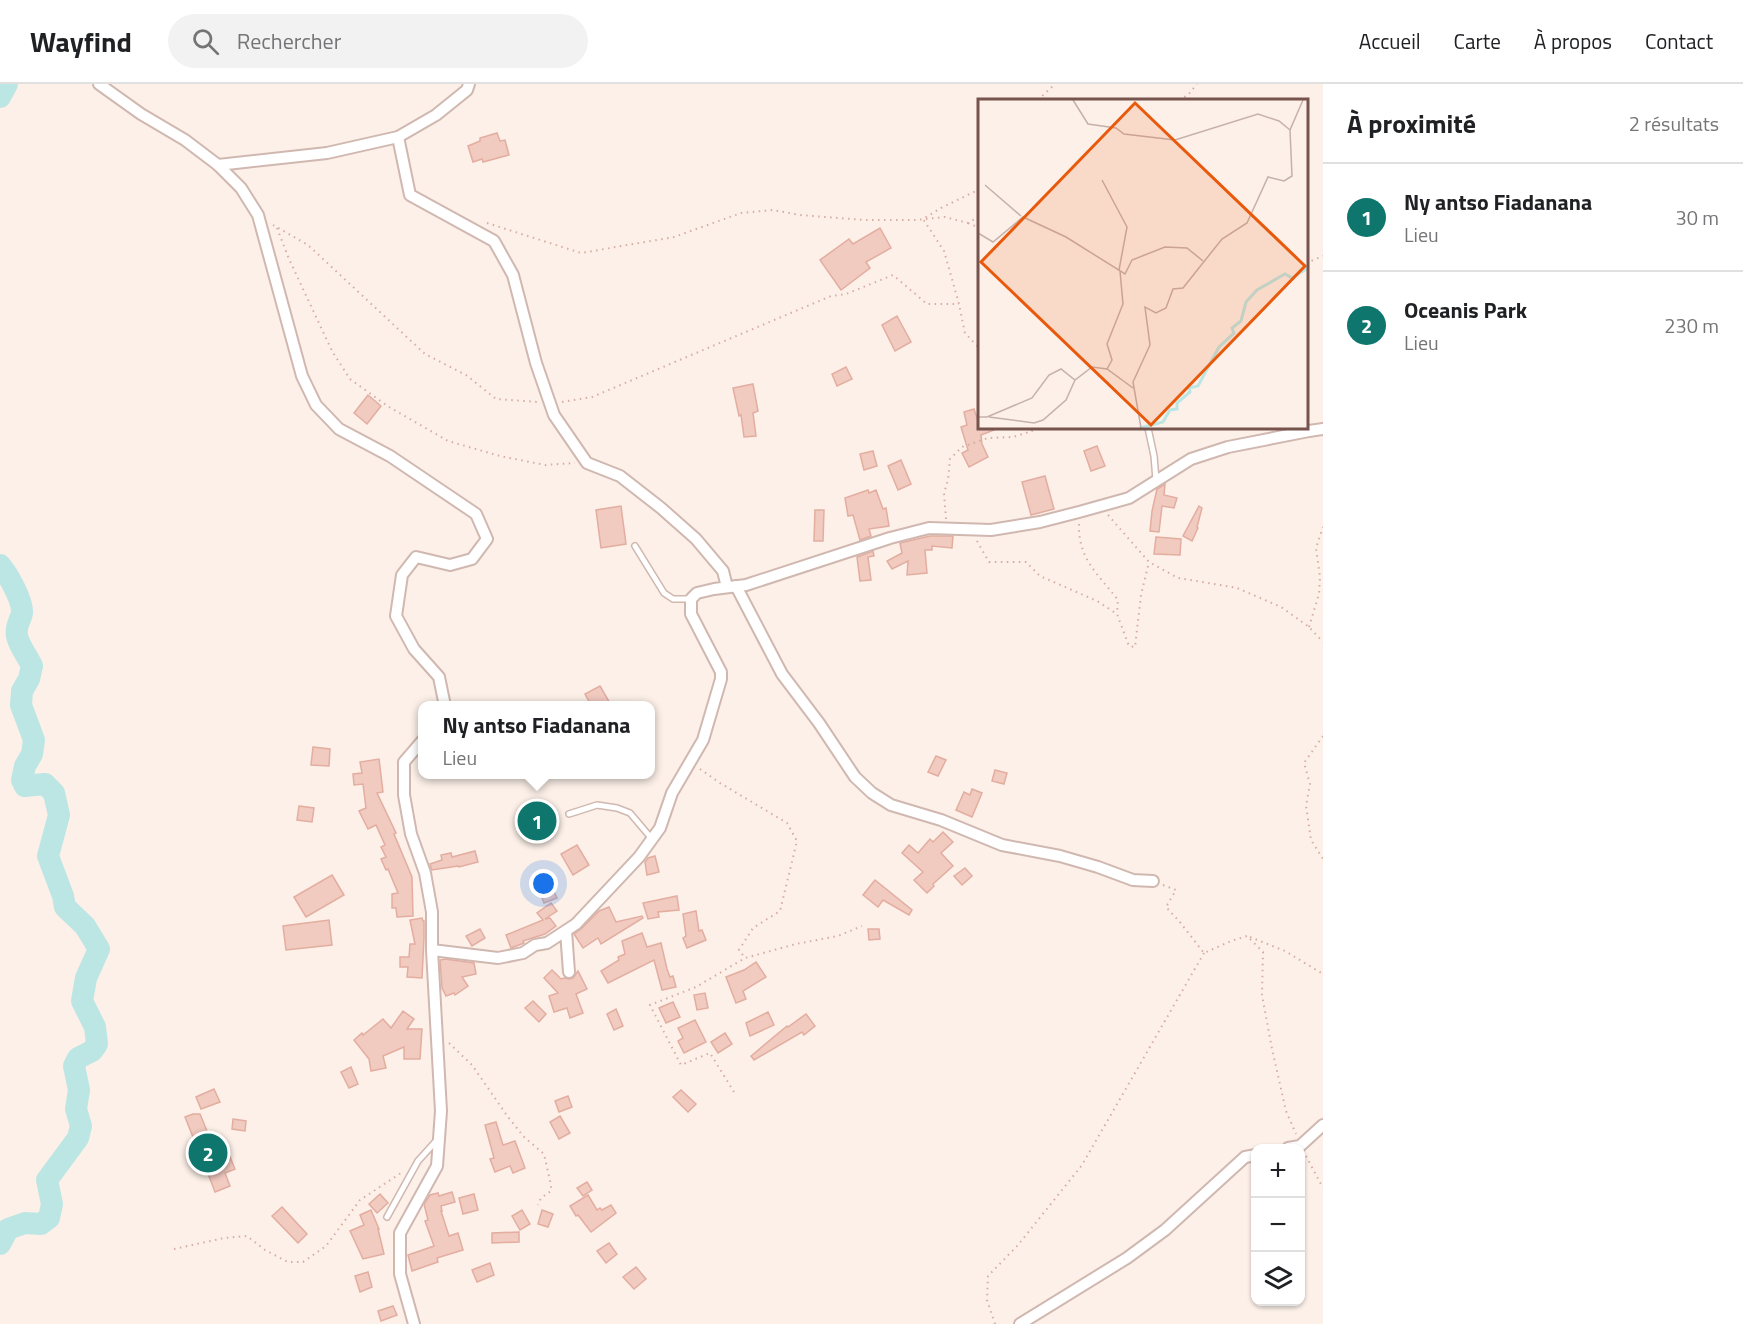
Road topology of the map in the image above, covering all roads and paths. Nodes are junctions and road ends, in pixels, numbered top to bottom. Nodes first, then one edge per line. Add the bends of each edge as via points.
1 (99, 84) edge
2 (468, 84) edge
3 (1054, 84) edge
4 (1197, 84) edge
5 (1039, 99) edge
6 (1181, 99) edge
7 (398, 137) junction
8 (218, 165) junction
9 (978, 190) edge
10 (258, 215) junction
11 (978, 217) edge
12 (923, 219) junction
13 (481, 223) dead end
14 (968, 223) junction
15 (277, 227) junction
16 (978, 227) edge
17 (1323, 256) edge
18 (1308, 262) edge
19 (960, 304) junction
20 (978, 347) edge
21 (550, 403) junction
22 (1031, 429) edge
23 (1148, 429) edge
24 (1323, 429) edge
25 (587, 463) junction
26 (1156, 482) junction
27 (1100, 506) junction
28 (1079, 512) junction
29 (1323, 527) edge
30 (950, 528) junction
31 (974, 535) dead end
32 (635, 546) dead end
33 (1149, 562) junction
34 (731, 587) junction
35 (691, 599) junction
36 (1117, 614) junction
37 (1309, 627) junction
38 (1323, 642) edge
39 (444, 701) edge
40 (1323, 736) edge
41 (418, 746) edge
42 (691, 762) junction
43 (569, 814) dead end
44 (652, 838) junction
45 (1323, 860) edge
46 (1153, 881) joint
47 (862, 926) dead end
48 (566, 932) junction
49 (1247, 936) junction
50 (432, 950) junction
51 (1204, 953) junction
52 (745, 958) junction
53 (569, 972) dead end
54 (1323, 974) edge
55 (438, 1034) junction
56 (734, 1092) dead end
57 (1323, 1125) edge
58 (440, 1137) junction
59 (1299, 1144) edge
60 (1302, 1144) edge
61 (1251, 1155) edge
62 (1305, 1155) edge
63 (418, 1161) junction
64 (1323, 1188) edge
65 (538, 1205) dead end
66 (387, 1217) dead end
67 (174, 1249) dead end
68 (414, 1324) edge
69 (995, 1324) edge
70 (1020, 1324) edge

1 - 8 street
2 - 7 street via 467,90 444,108
3 - 5 path
4 - 6 path
7 - 8 street via 327,153
7 - 21 street via 410,195 494,241 513,275
8 - 10 street via 241,188
9 - 12 path
10 - 15 path
10 - 39 street via 302,376 316,405 339,429 390,456 476,514 487,539 472,559 450,565 416,557 402,575 396,616 414,650 439,677
11 - 14 path
12 - 13 path via 864,220 773,210 741,213 674,237 580,253
12 - 14 path via 945,217
12 - 19 path via 944,251
14 - 16 path
15 - 21 path via 308,246 425,354 466,375 496,399
15 - 25 path via 332,351 350,379 448,441 545,465
17 - 18 path
19 - 20 path via 965,333
19 - 21 path via 927,304 893,275 831,296 592,397
21 - 25 street
22 - 30 path via 1014,437 988,438 962,447 950,459 944,493
23 - 26 lane
24 - 26 street via 1228,447 1191,459
25 - 34 street via 620,476 687,531 723,571
26 - 27 street via 1129,498
27 - 28 street
27 - 33 path
28 - 30 street via 991,530
28 - 36 path via 1078,538 1085,557 1118,600
29 - 37 path via 1316,548 1319,594
30 - 34 street via 929,528 890,538
31 - 36 path via 989,562 1026,562 1040,576
32 - 35 lane via 664,593 673,599
33 - 36 path via 1135,647 1128,646
33 - 37 path via 1178,578 1238,588 1281,607
34 - 35 street via 697,593
34 - 46 street via 782,674 855,777 872,793 891,805 1002,845 1060,856 1133,880
35 - 42 street via 691,614 722,679 703,740
37 - 38 path
40 - 45 path via 1304,763 1310,784 1306,806 1311,840
41 - 50 street via 404,762 404,795 411,834 427,883
42 - 44 street
42 - 52 path via 787,822 797,841 780,911 753,928 739,950
43 - 44 lane via 597,805 617,808 630,813
44 - 48 street via 639,858
46 - 51 path via 1176,890 1166,908
47 - 52 path via 838,936
48 - 50 street via 524,953 498,958
48 - 53 street
49 - 51 path
49 - 54 path via 1285,951
49 - 59 path via 1263,952 1262,995 1272,1049 1286,1111
50 - 55 street
51 - 69 path via 1082,1165 988,1276 987,1300
52 - 56 path via 696,987 650,1005 681,1065 711,1053
55 - 58 street
55 - 65 path via 472,1065 507,1117 544,1154 551,1191
57 - 60 street
58 - 63 lane
58 - 68 street via 437,1166 400,1233 400,1274
61 - 70 street via 1245,1156 1165,1230 1127,1258
62 - 64 path
63 - 66 lane
63 - 67 path via 360,1200 326,1246 303,1262 288,1262 247,1236

